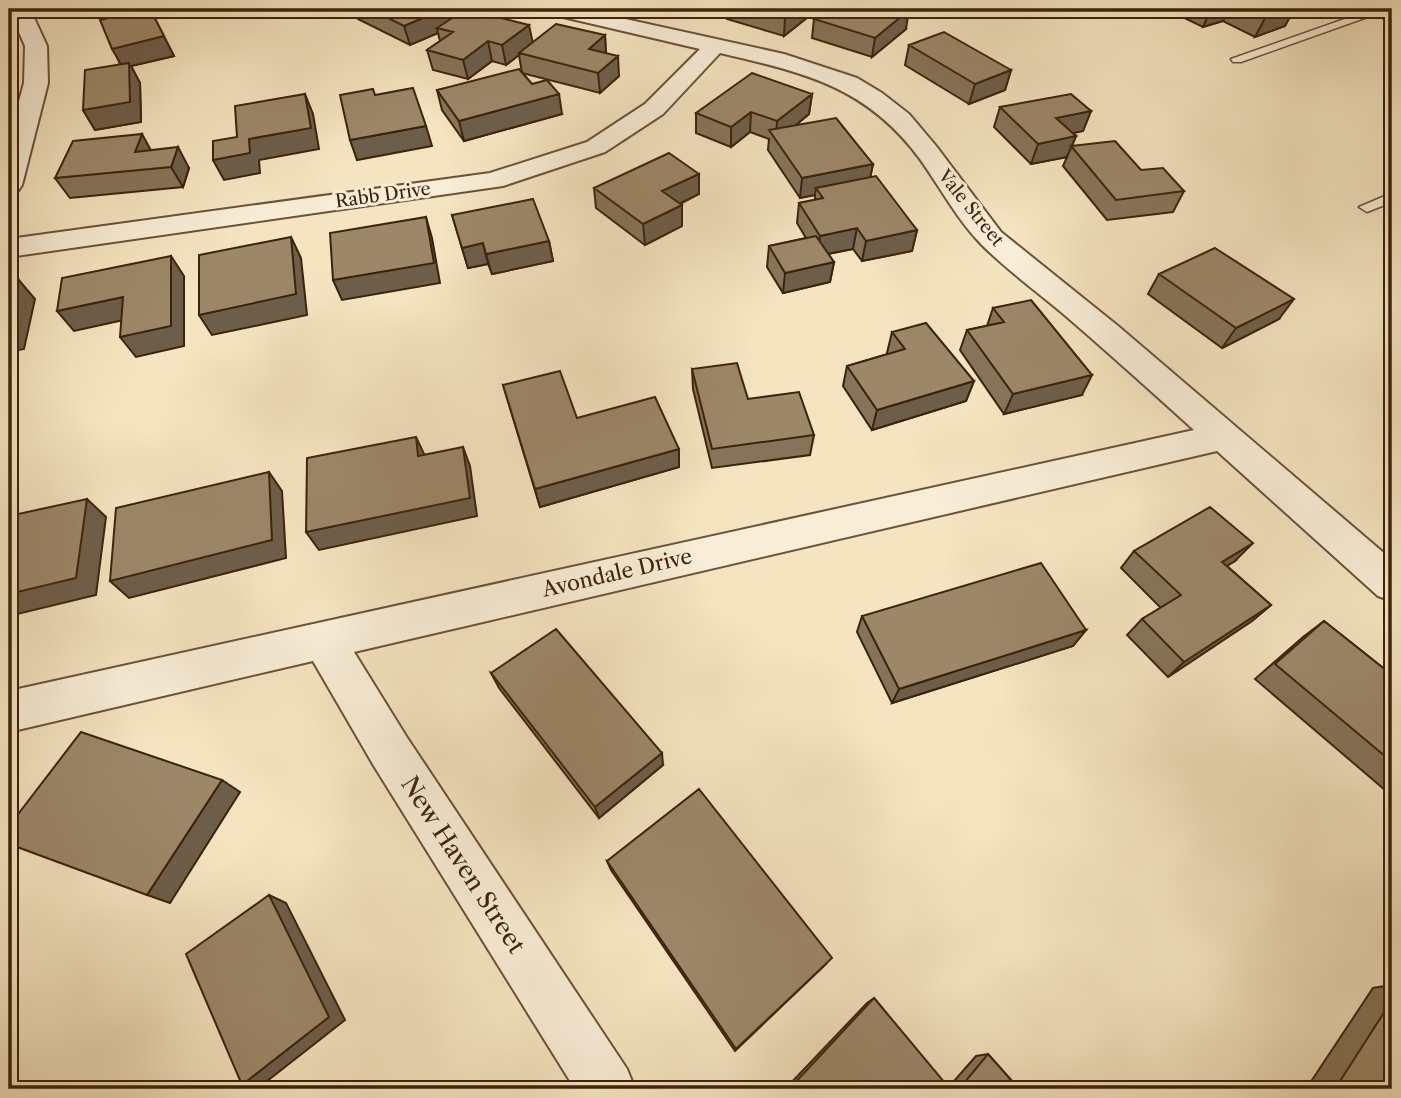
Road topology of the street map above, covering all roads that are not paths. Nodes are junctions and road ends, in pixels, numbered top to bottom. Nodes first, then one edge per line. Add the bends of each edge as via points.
1 (19, 9) edge
2 (553, 9) edge
3 (1384, 11) edge
4 (716, 46) junction
5 (1237, 59) dead end
6 (9, 185) edge
7 (1392, 197) edge
8 (1367, 207) dead end
9 (9, 248) edge
10 (1225, 436) junction
11 (1392, 584) edge
12 (323, 639) junction
13 (9, 711) edge
14 (607, 1089) edge

1 - 6 street via 36,46 36,83
2 - 4 street, Vale Street
3 - 5 lane
4 - 9 street, Rabb Drive via 654,109 596,147 494,180
4 - 10 street, Vale Street via 827,74 874,98 900,119 926,150 991,239
7 - 8 lane
10 - 11 street, Vale Street
10 - 12 street, Avondale Drive
12 - 13 street, Avondale Drive
12 - 14 street, New Haven Street

